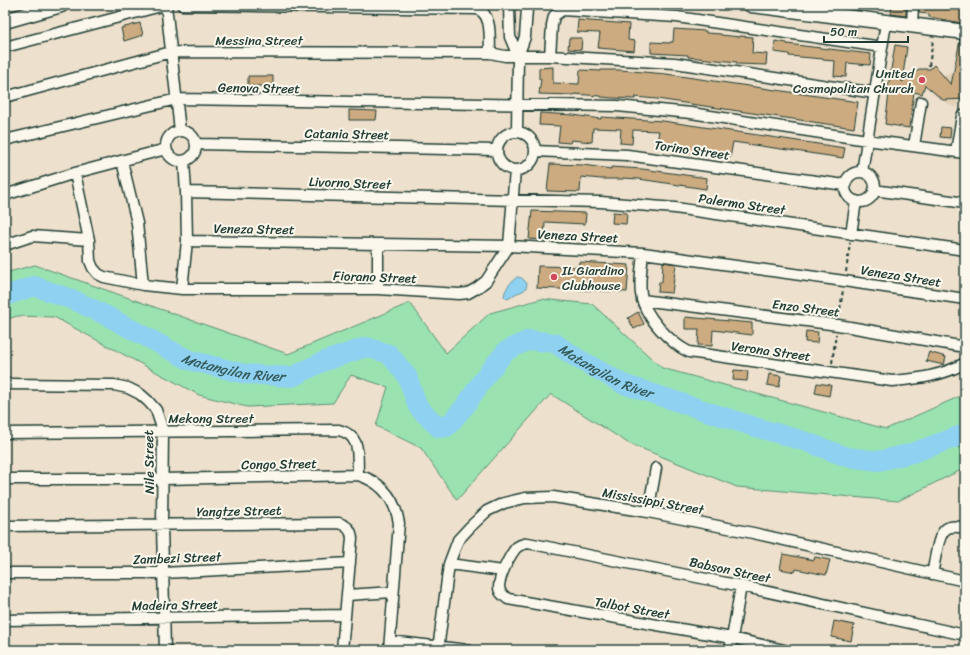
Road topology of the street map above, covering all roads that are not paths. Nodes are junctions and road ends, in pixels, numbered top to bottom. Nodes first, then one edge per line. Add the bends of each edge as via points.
1 (61, 5) edge
2 (165, 5) edge
3 (182, 5) edge
4 (751, 5) edge
5 (913, 5) edge
6 (508, 6) edge
7 (528, 7) edge
8 (5, 21) edge
9 (886, 23) junction
10 (912, 26) junction
11 (965, 32) edge
12 (5, 47) edge
13 (882, 47) junction
14 (171, 52) junction
15 (490, 53) junction
16 (518, 56) junction
17 (550, 56) junction
18 (874, 93) junction
19 (5, 97) edge
20 (177, 99) junction
21 (921, 102) dead end
22 (517, 105) junction
23 (962, 116) dead end
24 (180, 131) junction
25 (517, 132) junction
26 (5, 140) edge
27 (867, 140) junction
28 (196, 144) junction
29 (914, 146) junction
30 (166, 149) junction
31 (496, 150) junction
32 (535, 151) junction
33 (960, 152) edge
34 (122, 161) junction
35 (184, 161) junction
36 (515, 170) junction
37 (862, 172) junction
38 (75, 173) junction
39 (845, 185) junction
40 (874, 190) junction
41 (186, 192) junction
42 (5, 195) edge
43 (513, 200) junction
44 (856, 201) junction
45 (965, 203) edge
46 (851, 234) junction
47 (89, 240) junction
48 (186, 241) junction
49 (378, 244) junction
50 (5, 246) edge
51 (509, 246) junction
52 (965, 250) edge
53 (643, 253) junction
54 (143, 285) junction
55 (182, 289) junction
56 (378, 289) junction
57 (965, 299) edge
58 (642, 300) junction
59 (965, 347) edge
60 (965, 363) edge
61 (5, 384) edge
62 (163, 431) junction
63 (5, 433) edge
64 (656, 468) dead end
65 (358, 475) junction
66 (5, 480) edge
67 (163, 480) junction
68 (648, 512) junction
69 (162, 525) junction
70 (5, 526) edge
71 (965, 528) edge
72 (350, 563) junction
73 (449, 564) junction
74 (503, 571) junction
75 (5, 573) edge
76 (164, 573) junction
77 (932, 574) junction
78 (965, 581) edge
79 (742, 586) junction
80 (393, 592) junction
81 (347, 595) junction
82 (345, 615) junction
83 (164, 618) junction
84 (5, 620) edge
85 (965, 635) edge
86 (732, 638) junction
87 (390, 646) edge
88 (438, 648) edge
89 (164, 650) edge
90 (342, 650) edge
91 (468, 650) edge
92 (730, 650) edge
93 (784, 650) edge

1 - 8 main road
2 - 12 street
2 - 14 street
3 - 15 street via 478,9 488,20
4 - 9 main road
5 - 10 street
6 - 7 street via 518,10
6 - 16 street via 510,37
7 - 16 street via 525,37
9 - 10 main road
9 - 13 street
10 - 11 main road
13 - 17 street via 677,17 562,10 554,16
13 - 18 street
14 - 15 street, Messina Street
14 - 19 street, Messina Street
14 - 20 street
15 - 16 street, Messina Street
16 - 17 street, Messina Street
16 - 22 street
17 - 18 street, Messina Street via 675,63
18 - 27 street
20 - 22 street, Genova Street
20 - 24 street
20 - 26 street, Genova Street
21 - 29 street
22 - 25 street
22 - 27 street, Genova Street via 617,106 692,113
23 - 33 street
24 - 28 street via 189,133
24 - 30 street via 171,135
25 - 31 street via 503,137
25 - 32 street via 530,138
27 - 29 street, Genova Street
27 - 37 street
28 - 31 street, Catania Street
28 - 35 street via 194,155
29 - 33 street, Genova Street
30 - 34 street
30 - 35 street via 174,160
31 - 36 street via 502,164 508,169
32 - 36 street via 529,165
32 - 39 street, Torino Street via 627,155
34 - 38 street
34 - 54 street via 137,223
35 - 41 street
36 - 43 street, Fiorano Street
37 - 39 street via 851,174
37 - 40 street via 872,178
38 - 42 street
38 - 47 street, Fiorano Street
39 - 44 street via 848,197
40 - 44 street via 868,199
40 - 45 street
41 - 43 street, Livorno Street
41 - 48 street
43 - 46 street, Palermo Street via 601,202 675,208
43 - 51 street, Fiorano Street
44 - 46 street
46 - 52 street, Palermo Street
47 - 50 street via 32,236
47 - 54 street, Fiorano Street via 90,261 98,274
48 - 49 street, Veneza Street
48 - 55 street
49 - 51 street, Veneza Street
49 - 56 street
51 - 53 street, Veneza Street
51 - 56 street, Fiorano Street via 486,281 468,293
53 - 57 street, Veneza Street
53 - 58 street, Verona Street
54 - 55 street, Fiorano Street
55 - 56 street, Fiorano Street
58 - 59 street, Enzo Street via 838,325
58 - 60 street, Verona Street via 662,331 689,352 892,381 916,380 939,375
61 - 62 street, Nile Street via 114,385 128,388 140,394 156,410
62 - 63 street, Mekong Street
62 - 65 street, Mekong Street via 338,430 346,432 354,440 357,448
62 - 67 street, Nile Street
64 - 68 street
65 - 67 street, Congo Street
65 - 80 street, Congo Street via 370,480 384,491 397,510 399,523
66 - 67 street, Congo Street
67 - 69 street, Nile Street
68 - 73 street, Mississippi Street via 553,498 525,498 504,503 487,511 458,540
68 - 77 street, Mississippi Street
69 - 70 street, Yangtze Street
69 - 72 street, Yangtze Street via 339,523 351,532
69 - 76 street, Nile Street
71 - 77 street via 952,527 942,534
72 - 76 street, Zambezi Street
72 - 81 street, Yangtze Street
73 - 74 street
73 - 88 street, Mississippi Street
74 - 79 street, Babson Street via 516,548 528,543
74 - 86 street, Talbot Street via 499,588 501,594 508,599
75 - 76 street, Zambezi Street
76 - 83 street, Nile Street
77 - 78 street, Mississippi Street
79 - 85 street, Babson Street
79 - 86 street
80 - 81 street
80 - 87 street, Congo Street
81 - 82 street, Yangtze Street
82 - 83 street, Madeira Street
82 - 90 street, Yangtze Street
83 - 84 street, Madeira Street
83 - 89 street, Nile Street
86 - 92 street
86 - 93 street, Talbot Street
87 - 88 street
88 - 91 street

